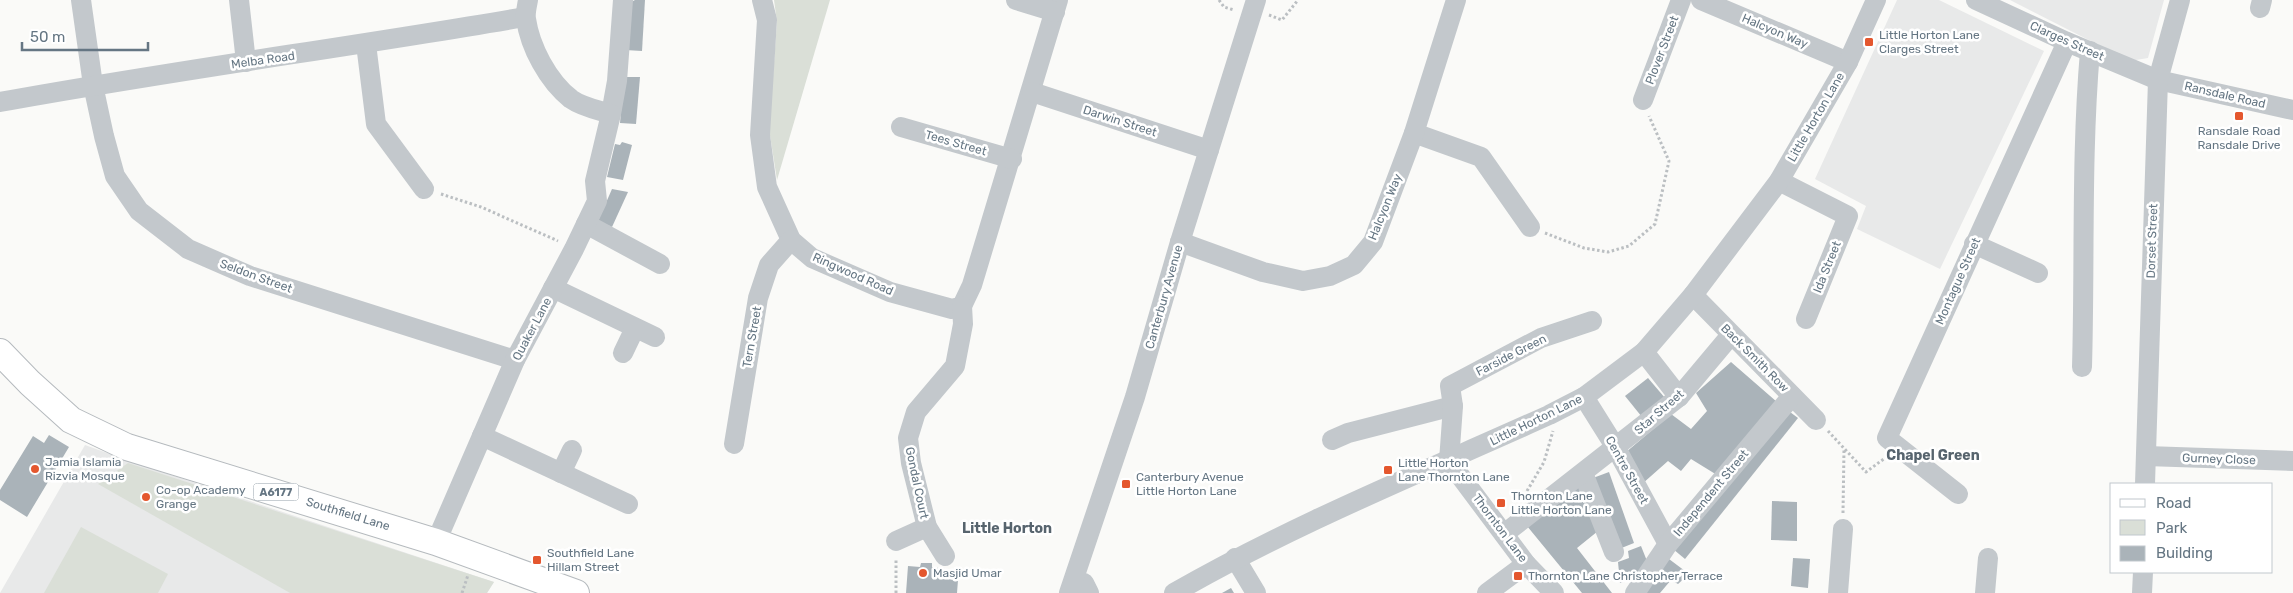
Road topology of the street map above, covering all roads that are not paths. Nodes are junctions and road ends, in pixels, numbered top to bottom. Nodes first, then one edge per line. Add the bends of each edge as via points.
1 (81, 0) edge
2 (239, 0) edge
3 (623, 0) edge
4 (762, 0) edge
5 (1016, 0) edge
6 (1456, 0) edge
7 (1680, 0) edge
8 (1701, 0) edge
9 (1876, 0) edge
10 (1976, 0) edge
11 (2180, 0) edge
12 (1254, 4) edge
13 (1057, 6) edge
14 (527, 8) edge
15 (2067, 42) junction
16 (366, 44) junction
17 (2090, 51) junction
18 (246, 62) junction
19 (1848, 62) junction
20 (2158, 80) junction
21 (93, 85) junction
22 (1032, 92) junction
23 (1643, 100) road end
24 (0, 102) edge
25 (2293, 110) edge
26 (611, 114) junction
27 (901, 127) dead end
28 (1414, 133) junction
29 (1208, 150) junction
30 (1012, 159) junction
31 (1780, 181) junction
32 (424, 189) road end
33 (586, 224) junction
34 (1530, 227) road end
35 (792, 240) junction
36 (1180, 242) junction
37 (1974, 244) junction
38 (660, 264) dead end
39 (2038, 273) dead end
40 (554, 288) junction
41 (1693, 295) junction
42 (962, 306) junction
43 (1806, 319) dead end
44 (1592, 321) dead end
45 (635, 328) junction
46 (1731, 335) junction
47 (655, 337) dead end
48 (0, 352) edge
49 (1644, 352) junction
50 (623, 353) dead end
51 (515, 360) junction
52 (2082, 367) dead end
53 (1792, 396) junction
54 (1584, 397) junction
55 (1679, 397) junction
56 (1454, 406) junction
57 (1816, 420) road end
58 (482, 436) junction
59 (1332, 440) dead end
60 (734, 444) dead end
61 (1616, 448) junction
62 (572, 450) dead end
63 (2146, 456) junction
64 (1448, 461) junction
65 (2293, 461) edge
66 (561, 473) junction
67 (1583, 473) junction
68 (2145, 483) edge
69 (1958, 494) dead end
70 (628, 504) dead end
71 (927, 527) junction
72 (1843, 529) road end
73 (1504, 534) junction
74 (896, 541) road end
75 (436, 542) junction
76 (1668, 544) junction
77 (1614, 552) dead end
78 (945, 556) dead end
79 (1235, 558) junction
80 (1988, 558) dead end
81 (1526, 564) junction
82 (2142, 573) edge
83 (546, 587) edge
84 (1081, 590) edge
85 (576, 593) edge
86 (1174, 593) edge
87 (1256, 593) edge
88 (1487, 593) edge
89 (1554, 593) edge
90 (1635, 593) edge
91 (1838, 593) edge
92 (1985, 593) edge
93 (2142, 593) edge

1 - 21 street, Seldon Street
2 - 18 street
3 - 26 street, Quaker Lane via 617,81
4 - 35 street, Ringwood Road via 767,20 760,135 767,187
5 - 13 street
6 - 28 street, Halcyon Way
7 - 23 street, Plover Street
8 - 19 street, Halcyon Way
9 - 19 street, Little Horton Lane
10 - 15 street, Clarges Street
11 - 20 street, Dorset Street
12 - 29 street, Canterbury Avenue
13 - 22 street
14 - 16 street, Melba Road
14 - 26 street via 532,41 549,75 571,99
15 - 17 street, Clarges Street
15 - 37 street, Montague Street
16 - 18 street, Melba Road
16 - 32 street via 376,124
17 - 20 street, Clarges Street
17 - 52 street via 2083,209
18 - 21 street, Melba Road
19 - 31 street, Little Horton Lane
20 - 25 street, Ransdale Road
20 - 63 street, Dorset Street
21 - 24 street, Melba Road
21 - 51 street, Seldon Street via 116,176 139,212 188,249 250,276
22 - 29 street, Darwin Street
22 - 30 street
26 - 33 street, Quaker Lane via 595,181 596,201
27 - 30 street, Tees Street
28 - 34 street via 1480,157
28 - 36 street, Halcyon Way via 1373,242 1354,265 1330,276 1303,281 1263,272
29 - 36 street, Canterbury Avenue
30 - 42 street via 972,285
31 - 41 street, Little Horton Lane
31 - 43 street, Ida Street via 1848,216
33 - 38 street
33 - 40 street, Quaker Lane
35 - 42 street, Ringwood Road via 812,258 890,292 952,309
35 - 60 street, Tern Street via 769,265 758,298
36 - 84 street, Canterbury Avenue via 1135,397 1086,543
37 - 39 street
37 - 69 street, Montague Street via 1887,438
40 - 45 street
40 - 51 street, Quaker Lane
41 - 46 street, Back Smith Row
41 - 49 street, Little Horton Lane
42 - 71 street, Gondal Court via 963,324 955,366 916,412 908,438
44 - 56 street, Farside Green via 1541,338 1450,386
45 - 47 street
45 - 50 street
46 - 53 street, Back Smith Row
46 - 55 street, Star Street
48 - 75 main road, Southfield Lane / A6177 via 71,420 127,447
49 - 54 street, Little Horton Lane
49 - 55 street
51 - 58 street, Quaker Lane
53 - 57 street, Back Smith Row
53 - 76 street, Independent Street
54 - 61 street, Centre Street
54 - 64 street, Little Horton Lane
55 - 61 street, Star Street
56 - 59 street
56 - 64 street, Farside Green
58 - 66 street
58 - 75 street, Quaker Lane
61 - 67 street, Star Street
61 - 76 street, Centre Street
62 - 66 street
63 - 65 street, Gurney Close
63 - 68 street, Dorset Street
64 - 73 street, Thornton Lane
64 - 79 street, Little Horton Lane via 1323,515
66 - 70 street
67 - 73 street, Star Street
67 - 77 street
71 - 74 street, Gondal Court
71 - 78 street, Gondal Court
72 - 91 street
73 - 81 street, Thornton Lane
75 - 83 main road, Southfield Lane / A6177
76 - 90 street, Independent Street
79 - 86 street, Little Horton Lane
79 - 87 street
80 - 92 street
81 - 88 street
81 - 89 street, Thornton Lane
82 - 93 street
83 - 85 main road, Southfield Lane / A6177

